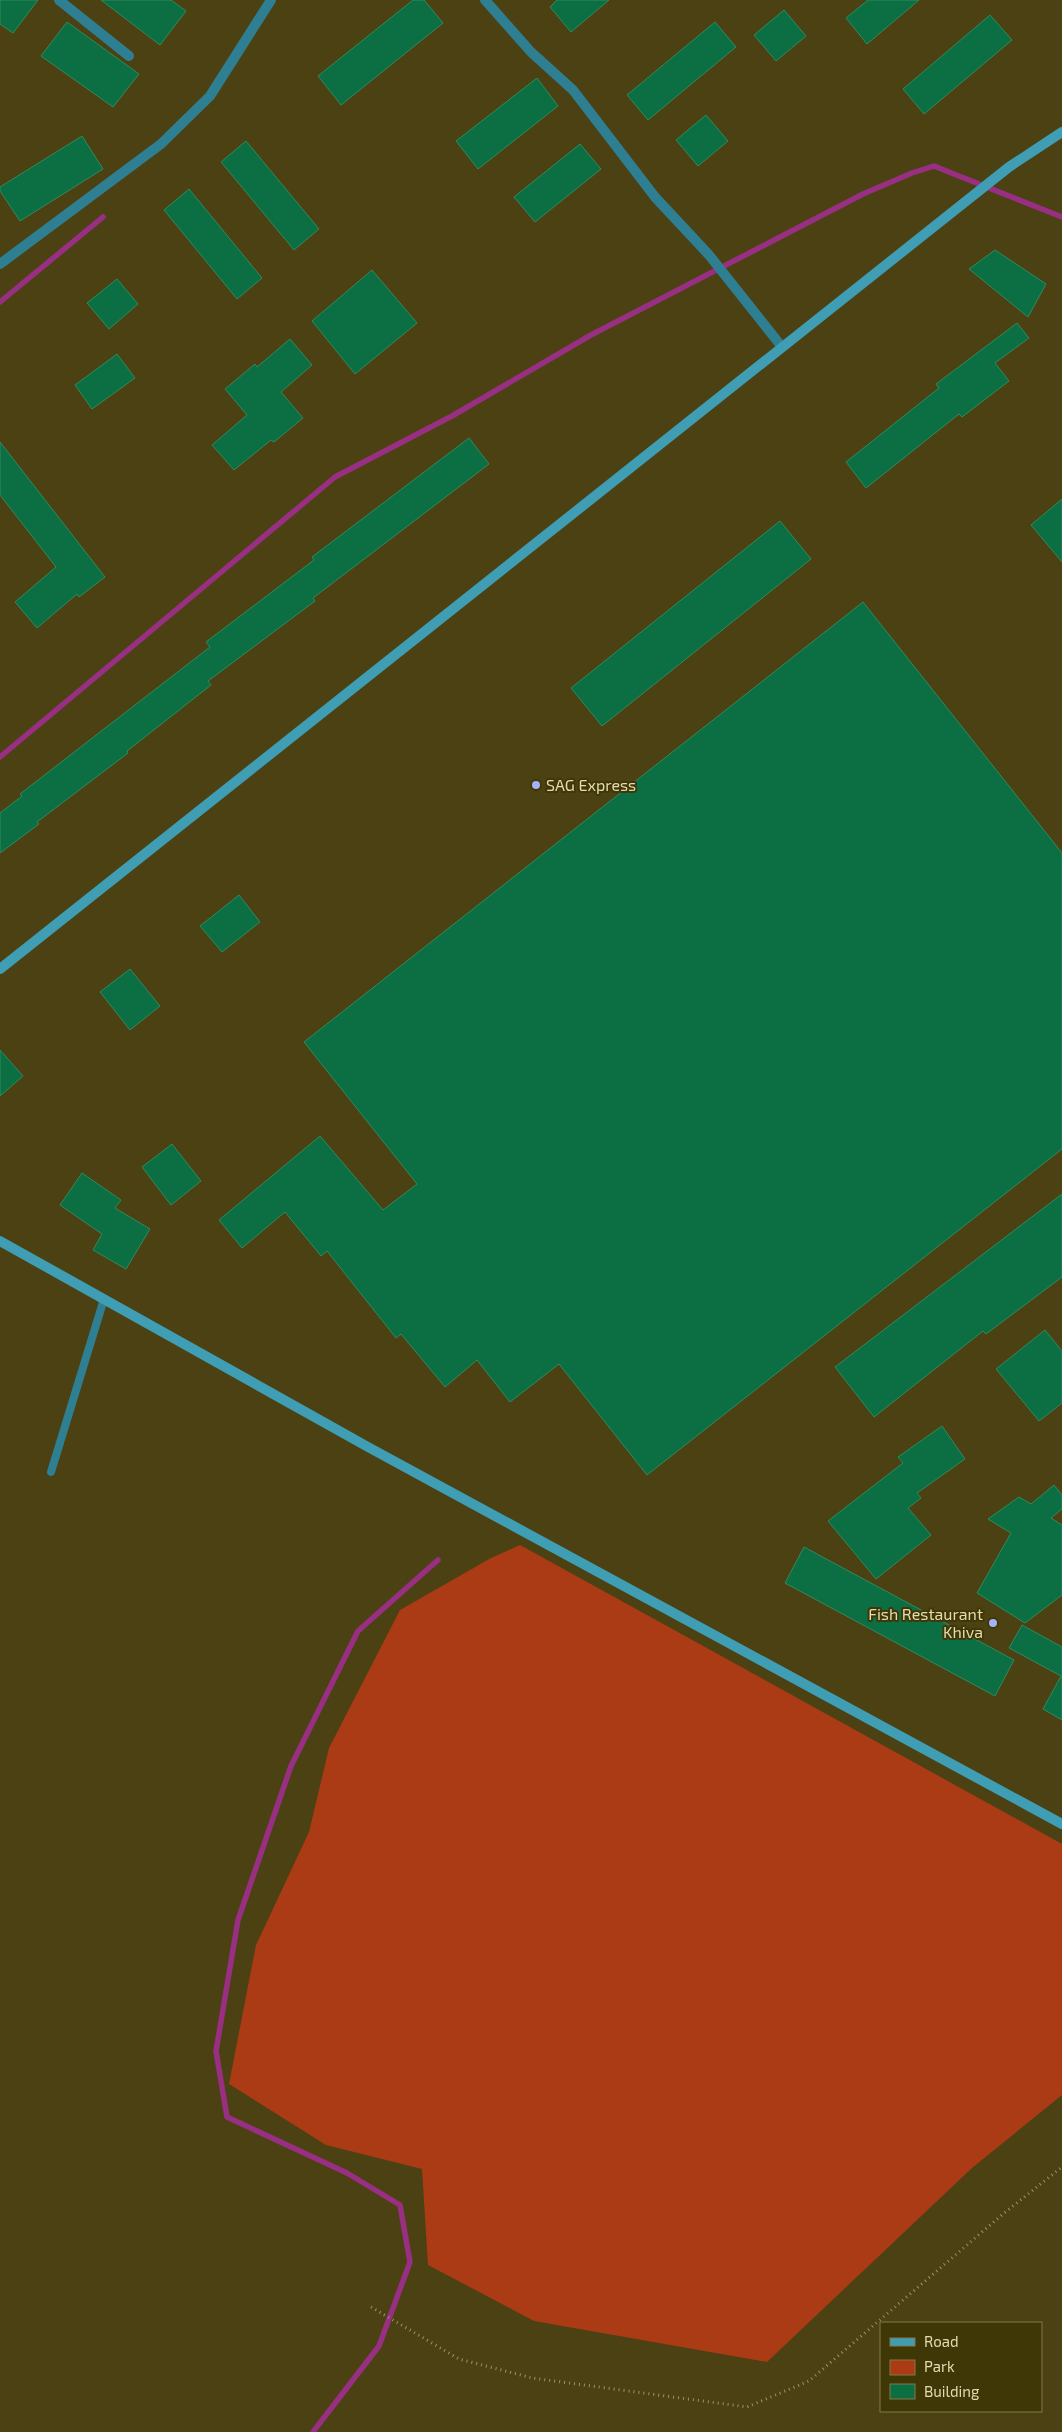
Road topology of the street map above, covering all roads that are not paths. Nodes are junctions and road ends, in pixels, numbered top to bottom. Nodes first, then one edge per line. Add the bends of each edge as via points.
1 (59, 0) edge
2 (271, 0) edge
3 (485, 0) edge
4 (129, 56) dead end
5 (1062, 132) edge
6 (0, 264) edge
7 (782, 347) junction
8 (0, 969) edge
9 (0, 1241) edge
10 (104, 1299) junction
11 (51, 1472) dead end
12 (1062, 1824) edge

1 - 4 street
2 - 6 street via 210,96 168,137
3 - 7 street via 531,52 573,90 655,197 709,255
5 - 7 main road via 1003,172
7 - 8 main road
9 - 10 main road
10 - 11 lane
10 - 12 main road via 368,1447

